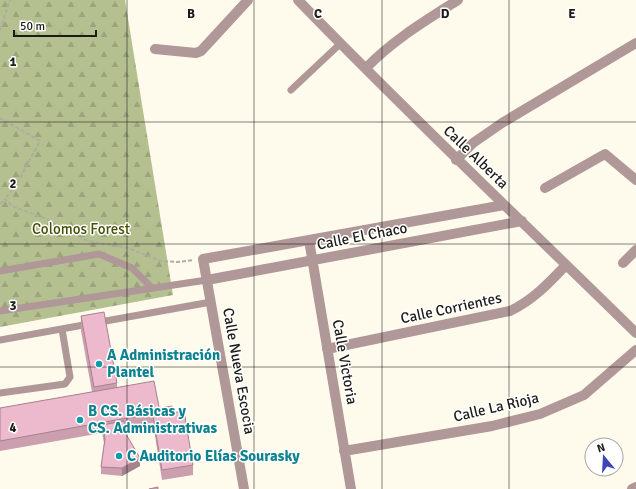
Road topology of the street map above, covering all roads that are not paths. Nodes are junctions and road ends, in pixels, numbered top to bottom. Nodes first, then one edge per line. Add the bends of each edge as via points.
1 (248, 0) edge
2 (298, 0) edge
3 (458, 0) edge
4 (636, 43) edge
5 (341, 44) junction
6 (155, 49) dead end
7 (366, 68) junction
8 (291, 90) dead end
9 (456, 160) junction
10 (636, 180) edge
11 (545, 188) dead end
12 (504, 205) junction
13 (522, 221) junction
14 (309, 240) junction
15 (636, 250) edge
16 (204, 259) joint
17 (313, 261) junction
18 (623, 263) dead end
19 (566, 264) junction
20 (0, 271) edge
21 (207, 280) junction
22 (151, 287) junction
23 (211, 302) junction
24 (0, 311) edge
25 (62, 329) junction
26 (636, 333) edge
27 (0, 340) edge
28 (327, 349) junction
29 (636, 350) edge
30 (0, 393) edge
31 (344, 451) junction
32 (636, 487) edge
33 (244, 489) edge
34 (352, 489) edge
35 (632, 489) edge

1 - 6 street via 201,51 196,53
2 - 5 street, Calle Alberta
3 - 7 street via 411,30 384,50
4 - 9 street via 502,123 473,143
5 - 7 street, Calle Alberta
5 - 8 lane
7 - 9 street, Calle Alberta
9 - 12 street, Calle Alberta
10 - 11 street via 605,154
12 - 13 street, Calle Alberta
12 - 14 street, Calle El Chaco
13 - 17 street, Calle El Chaco
13 - 19 street, Calle Alberta
14 - 16 street, Calle El Chaco
14 - 17 street, Calle Victoria
15 - 18 street
16 - 21 street, Calle Nueva Escocia
17 - 21 street, Calle El Chaco
17 - 28 street, Calle Victoria
19 - 26 street, Calle Alberta
19 - 28 street, Calle Corrientes via 527,302 510,311
20 - 22 lane via 99,254 132,268
21 - 22 lane
21 - 23 street, Calle Nueva Escocia
22 - 24 lane
23 - 25 lane
23 - 33 street, Calle Nueva Escocia
25 - 27 lane
25 - 30 lane via 70,377 68,381 65,384
28 - 31 street, Calle Victoria
29 - 31 street, Calle La Rioja via 584,395 540,414 492,426
31 - 34 street, Calle Victoria
32 - 35 street

